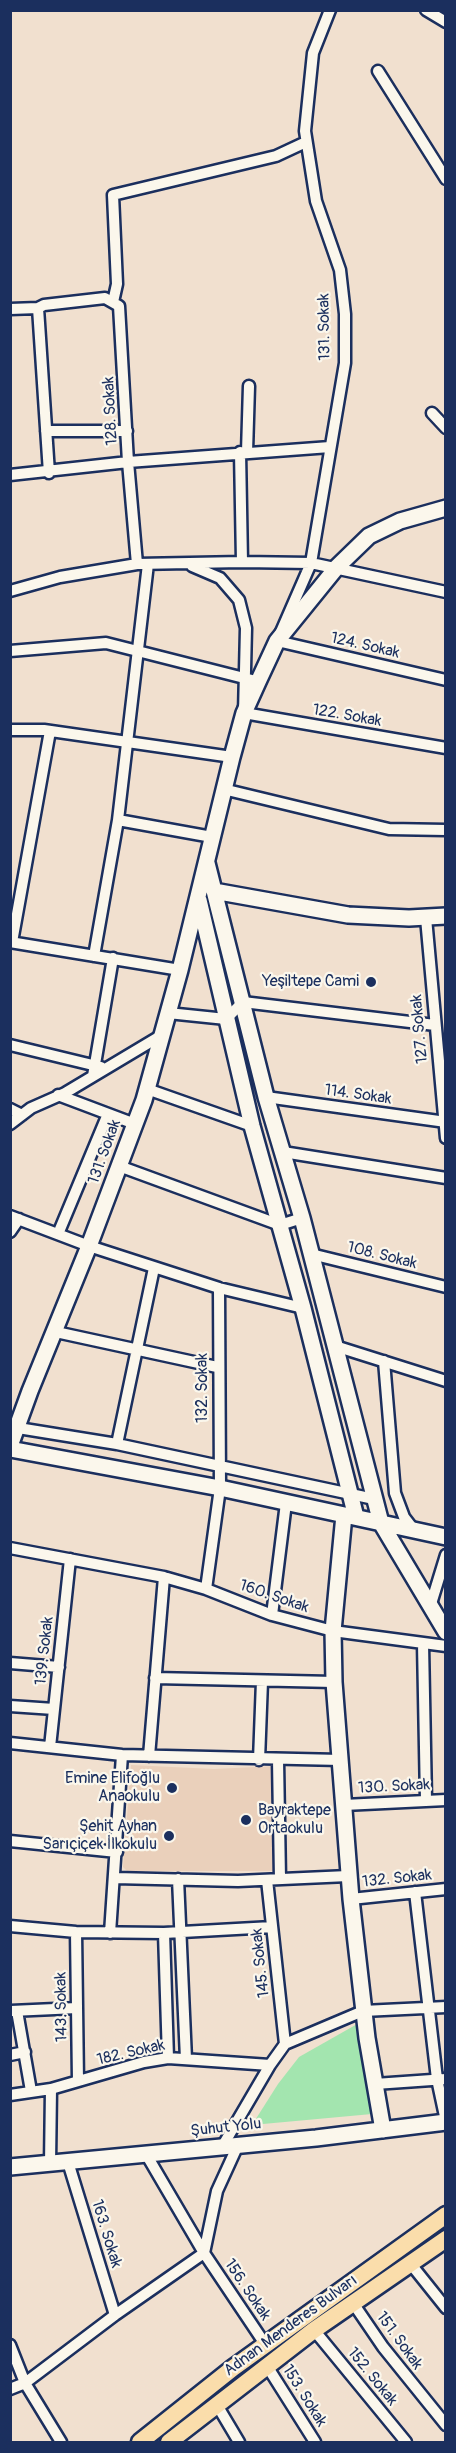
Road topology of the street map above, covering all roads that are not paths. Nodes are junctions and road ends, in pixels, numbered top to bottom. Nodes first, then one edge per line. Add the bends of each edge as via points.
1 (330, 10) edge
2 (426, 10) edge
3 (446, 22) edge
4 (378, 71) dead end
5 (306, 142) junction
6 (446, 179) edge
7 (113, 302) junction
8 (10, 309) edge
9 (38, 309) junction
10 (249, 386) dead end
11 (432, 413) dead end
12 (446, 428) edge
13 (46, 431) junction
14 (127, 431) junction
15 (330, 447) junction
16 (244, 452) junction
17 (128, 462) junction
18 (49, 473) junction
19 (10, 475) edge
20 (446, 508) edge
21 (242, 562) junction
22 (311, 562) junction
23 (187, 563) junction
24 (143, 564) junction
25 (337, 567) junction
26 (10, 591) edge
27 (446, 592) edge
28 (277, 641) junction
29 (138, 650) junction
30 (10, 651) edge
31 (252, 680) junction
32 (446, 680) edge
33 (244, 713) junction
34 (10, 730) edge
35 (50, 731) junction
36 (128, 742) junction
37 (446, 748) edge
38 (232, 757) junction
39 (223, 789) junction
40 (118, 820) junction
41 (446, 830) edge
42 (212, 837) junction
43 (206, 860) junction
44 (214, 891) junction
45 (199, 897) junction
46 (446, 916) edge
47 (426, 918) junction
48 (11, 942) edge
49 (94, 956) junction
50 (113, 958) junction
51 (180, 970) junction
52 (243, 1002) junction
53 (168, 1012) junction
54 (226, 1020) junction
55 (435, 1025) junction
56 (162, 1035) junction
57 (10, 1046) edge
58 (94, 1071) junction
59 (147, 1089) junction
60 (58, 1095) junction
61 (266, 1097) junction
62 (10, 1109) edge
63 (108, 1114) junction
64 (22, 1115) junction
65 (444, 1123) edge
66 (135, 1124) junction
67 (10, 1125) edge
68 (252, 1126) junction
69 (446, 1138) edge
70 (283, 1152) junction
71 (119, 1166) junction
72 (446, 1178) edge
73 (15, 1217) edge
74 (302, 1218) junction
75 (280, 1225) junction
76 (10, 1232) edge
77 (58, 1234) junction
78 (90, 1246) junction
79 (311, 1254) junction
80 (154, 1268) junction
81 (446, 1287) edge
82 (219, 1288) junction
83 (303, 1308) junction
84 (56, 1332) junction
85 (335, 1346) junction
86 (137, 1351) junction
87 (384, 1361) junction
88 (217, 1367) junction
89 (446, 1381) edge
90 (14, 1427) edge
91 (117, 1444) junction
92 (10, 1447) edge
93 (218, 1465) junction
94 (220, 1488) junction
95 (350, 1494) junction
96 (374, 1499) junction
97 (286, 1503) junction
98 (350, 1516) junction
99 (381, 1523) junction
100 (414, 1530) junction
101 (446, 1537) edge
102 (10, 1548) edge
103 (446, 1555) edge
104 (70, 1559) junction
105 (164, 1577) junction
106 (206, 1589) junction
107 (430, 1607) junction
108 (272, 1615) junction
109 (333, 1631) junction
110 (446, 1632) edge
111 (423, 1644) junction
112 (446, 1646) edge
113 (10, 1663) edge
114 (59, 1667) junction
115 (155, 1678) junction
116 (262, 1682) junction
117 (334, 1682) junction
118 (10, 1706) edge
119 (54, 1709) junction
120 (10, 1743) edge
121 (50, 1747) junction
122 (122, 1755) junction
123 (149, 1756) junction
124 (259, 1760) junction
125 (278, 1760) junction
126 (341, 1760) junction
127 (426, 1800) junction
128 (446, 1800) edge
129 (345, 1805) junction
130 (10, 1841) edge
131 (117, 1852) junction
132 (348, 1876) junction
133 (115, 1878) junction
134 (178, 1879) junction
135 (280, 1879) junction
136 (267, 1880) junction
137 (446, 1889) edge
138 (415, 1892) junction
139 (351, 1899) junction
140 (10, 1926) edge
141 (273, 1926) junction
142 (76, 1932) junction
143 (179, 1932) junction
144 (110, 1933) junction
145 (164, 1933) junction
146 (446, 2007) edge
147 (77, 2008) junction
148 (430, 2008) junction
149 (14, 2011) edge
150 (363, 2011) junction
151 (285, 2044) junction
152 (24, 2052) junction
153 (10, 2055) edge
154 (168, 2058) junction
155 (186, 2059) junction
156 (270, 2064) junction
157 (441, 2079) edge
158 (78, 2081) junction
159 (375, 2084) junction
160 (51, 2089) junction
161 (31, 2091) junction
162 (10, 2095) edge
163 (446, 2121) edge
164 (383, 2130) junction
165 (230, 2146) junction
166 (146, 2154) junction
167 (68, 2162) junction
168 (50, 2163) junction
169 (10, 2167) edge
170 (446, 2215) edge
171 (446, 2238) edge
172 (204, 2253) junction
173 (410, 2263) junction
174 (353, 2303) junction
175 (446, 2308) edge
176 (115, 2315) junction
177 (314, 2330) junction
178 (266, 2344) junction
179 (10, 2345) edge
180 (267, 2366) junction
181 (25, 2384) junction
182 (10, 2389) edge
183 (217, 2405) junction
184 (446, 2425) edge
185 (61, 2442) edge
186 (140, 2442) edge
187 (169, 2442) edge
188 (239, 2442) edge
189 (315, 2442) edge
190 (406, 2442) edge

1 - 5 street, 131. Sokak via 313,53 307,87
2 - 3 street
4 - 6 street
5 - 7 street via 276,156 113,195 117,284
5 - 15 street, 131. Sokak via 316,201 340,270 345,314 345,363
7 - 9 street via 105,298
7 - 14 street, 128. Sokak via 118,306 121,321
8 - 9 street
9 - 13 street
10 - 16 street
11 - 12 street
13 - 14 street
13 - 18 street
14 - 17 street, 128. Sokak
15 - 16 street
15 - 22 street, 131. Sokak
16 - 17 street
16 - 21 street
17 - 18 street, 128. Sokak
17 - 24 street
18 - 19 street, 128. Sokak
20 - 25 street, 131. Sokak via 400,521 369,536
21 - 22 street
21 - 23 street
22 - 25 street
22 - 28 street, 131. Sokak
23 - 24 street
23 - 31 street via 220,578 239,600
24 - 26 street via 60,577
24 - 29 street
25 - 27 street
25 - 28 street, 131. Sokak
28 - 31 street, 131. Sokak
28 - 32 street, 124. Sokak
29 - 30 street via 106,643
29 - 31 street
29 - 36 street
31 - 33 street, 131. Sokak
33 - 37 street, 122. Sokak
33 - 38 street, 131. Sokak
34 - 35 street
35 - 36 street
35 - 48 street
36 - 38 street
36 - 40 street
38 - 39 street, 131. Sokak
39 - 41 street via 395,830
39 - 42 street, 131. Sokak
40 - 42 street
40 - 49 street
42 - 43 street, 131. Sokak
43 - 44 street
43 - 45 street, 131. Sokak
44 - 47 street via 348,915
44 - 52 street
45 - 51 street, 131. Sokak
45 - 54 street
46 - 47 street
47 - 55 street, 127. Sokak
48 - 49 street
49 - 50 street
50 - 51 street
50 - 58 street
51 - 53 street, 131. Sokak
52 - 54 street
52 - 55 street
52 - 61 street
53 - 54 street
53 - 56 street, 131. Sokak
54 - 68 street
55 - 65 street, 127. Sokak
56 - 58 street
56 - 59 street, 131. Sokak
57 - 58 street
58 - 60 street
59 - 66 street, 131. Sokak
59 - 68 street
60 - 63 street
60 - 64 street
61 - 65 street, 114. Sokak
61 - 70 street
62 - 64 street
63 - 66 street
63 - 77 street
64 - 67 street
65 - 69 street, 127. Sokak
66 - 71 street, 131. Sokak
68 - 75 street
70 - 72 street
70 - 74 street
71 - 75 street
71 - 78 street, 131. Sokak
73 - 76 street
73 - 77 street
74 - 75 street
74 - 79 street
75 - 83 street
77 - 78 street
78 - 80 street
78 - 84 street, 131. Sokak
79 - 81 street, 108. Sokak
79 - 85 street
80 - 82 street
80 - 86 street
82 - 83 street
82 - 88 street, 132. Sokak
83 - 95 street
84 - 86 street
84 - 90 street, 131. Sokak
85 - 87 street
85 - 96 street
86 - 88 street
86 - 91 street
87 - 89 street
87 - 100 street via 395,1493
88 - 93 street, 132. Sokak
90 - 91 street
90 - 92 street, 131. Sokak
91 - 93 street
92 - 94 street
93 - 94 street, 132. Sokak
93 - 95 street
94 - 97 street
94 - 106 street, 132. Sokak
95 - 96 street
95 - 98 street
96 - 99 street
97 - 98 street
97 - 108 street
98 - 99 street
98 - 109 street
99 - 100 street
99 - 107 street
100 - 101 street
102 - 104 street, 160. Sokak
103 - 107 street
104 - 105 street, 160. Sokak
104 - 114 street, 139. Sokak
105 - 106 street, 160. Sokak
105 - 115 street
106 - 108 street, 160. Sokak
107 - 110 street
108 - 109 street, 160. Sokak
109 - 111 street, 160. Sokak
109 - 117 street
111 - 112 street, 160. Sokak
111 - 127 street
113 - 114 street
114 - 119 street, 139. Sokak
115 - 116 street
115 - 123 street
116 - 117 street
116 - 124 street
117 - 126 street
118 - 119 street
119 - 121 street, 139. Sokak
120 - 121 street
121 - 122 street
122 - 123 street
122 - 131 street
123 - 124 street
124 - 125 street
125 - 126 street
125 - 135 street
126 - 129 street
127 - 128 street, 130. Sokak
127 - 129 street, 130. Sokak
129 - 132 street
130 - 131 street
131 - 133 street
132 - 135 street
132 - 139 street
133 - 134 street
133 - 144 street
134 - 136 street
134 - 143 street
135 - 136 street
136 - 141 street, 145. Sokak
137 - 138 street, 132. Sokak
138 - 139 street, 132. Sokak
138 - 148 street
139 - 150 street
140 - 142 street
141 - 143 street
141 - 151 street, 145. Sokak
142 - 144 street
142 - 147 street, 143. Sokak
143 - 145 street
143 - 155 street
144 - 145 street
145 - 154 street
146 - 148 street
147 - 149 street
147 - 158 street, 143. Sokak
148 - 150 street
148 - 157 street
149 - 152 street
150 - 151 street
150 - 159 street
151 - 156 street
152 - 153 street
152 - 161 street
154 - 155 street, 182. Sokak
154 - 158 street, 182. Sokak
155 - 156 street, 182. Sokak
156 - 165 street
157 - 159 street
157 - 163 street
158 - 160 street, 182. Sokak
159 - 164 street
160 - 161 street, 182. Sokak
160 - 168 street
161 - 162 street, 182. Sokak
163 - 164 street, Şuhut Yolu
164 - 165 street, Şuhut Yolu
165 - 166 street, Şuhut Yolu
165 - 172 street
166 - 167 street, Şuhut Yolu
166 - 172 street, 156. Sokak
167 - 168 street, Şuhut Yolu
167 - 176 street, 163. Sokak
168 - 169 street, Şuhut Yolu
170 - 178 main road, Adnan Menderes Bulvarı
171 - 173 main road, Adnan Menderes Bulvarı
172 - 176 street
172 - 178 street, 156. Sokak
173 - 174 main road, Adnan Menderes Bulvarı
173 - 175 street
174 - 177 main road, Adnan Menderes Bulvarı
174 - 184 street, 151. Sokak via 382,2346
176 - 181 street
177 - 180 main road, Adnan Menderes Bulvarı
177 - 190 street, 152. Sokak
178 - 186 main road, Adnan Menderes Bulvarı
179 - 181 street
180 - 183 main road, Adnan Menderes Bulvarı
180 - 189 street, 153. Sokak
181 - 182 street
181 - 185 street
183 - 187 main road, Adnan Menderes Bulvarı
183 - 188 street

